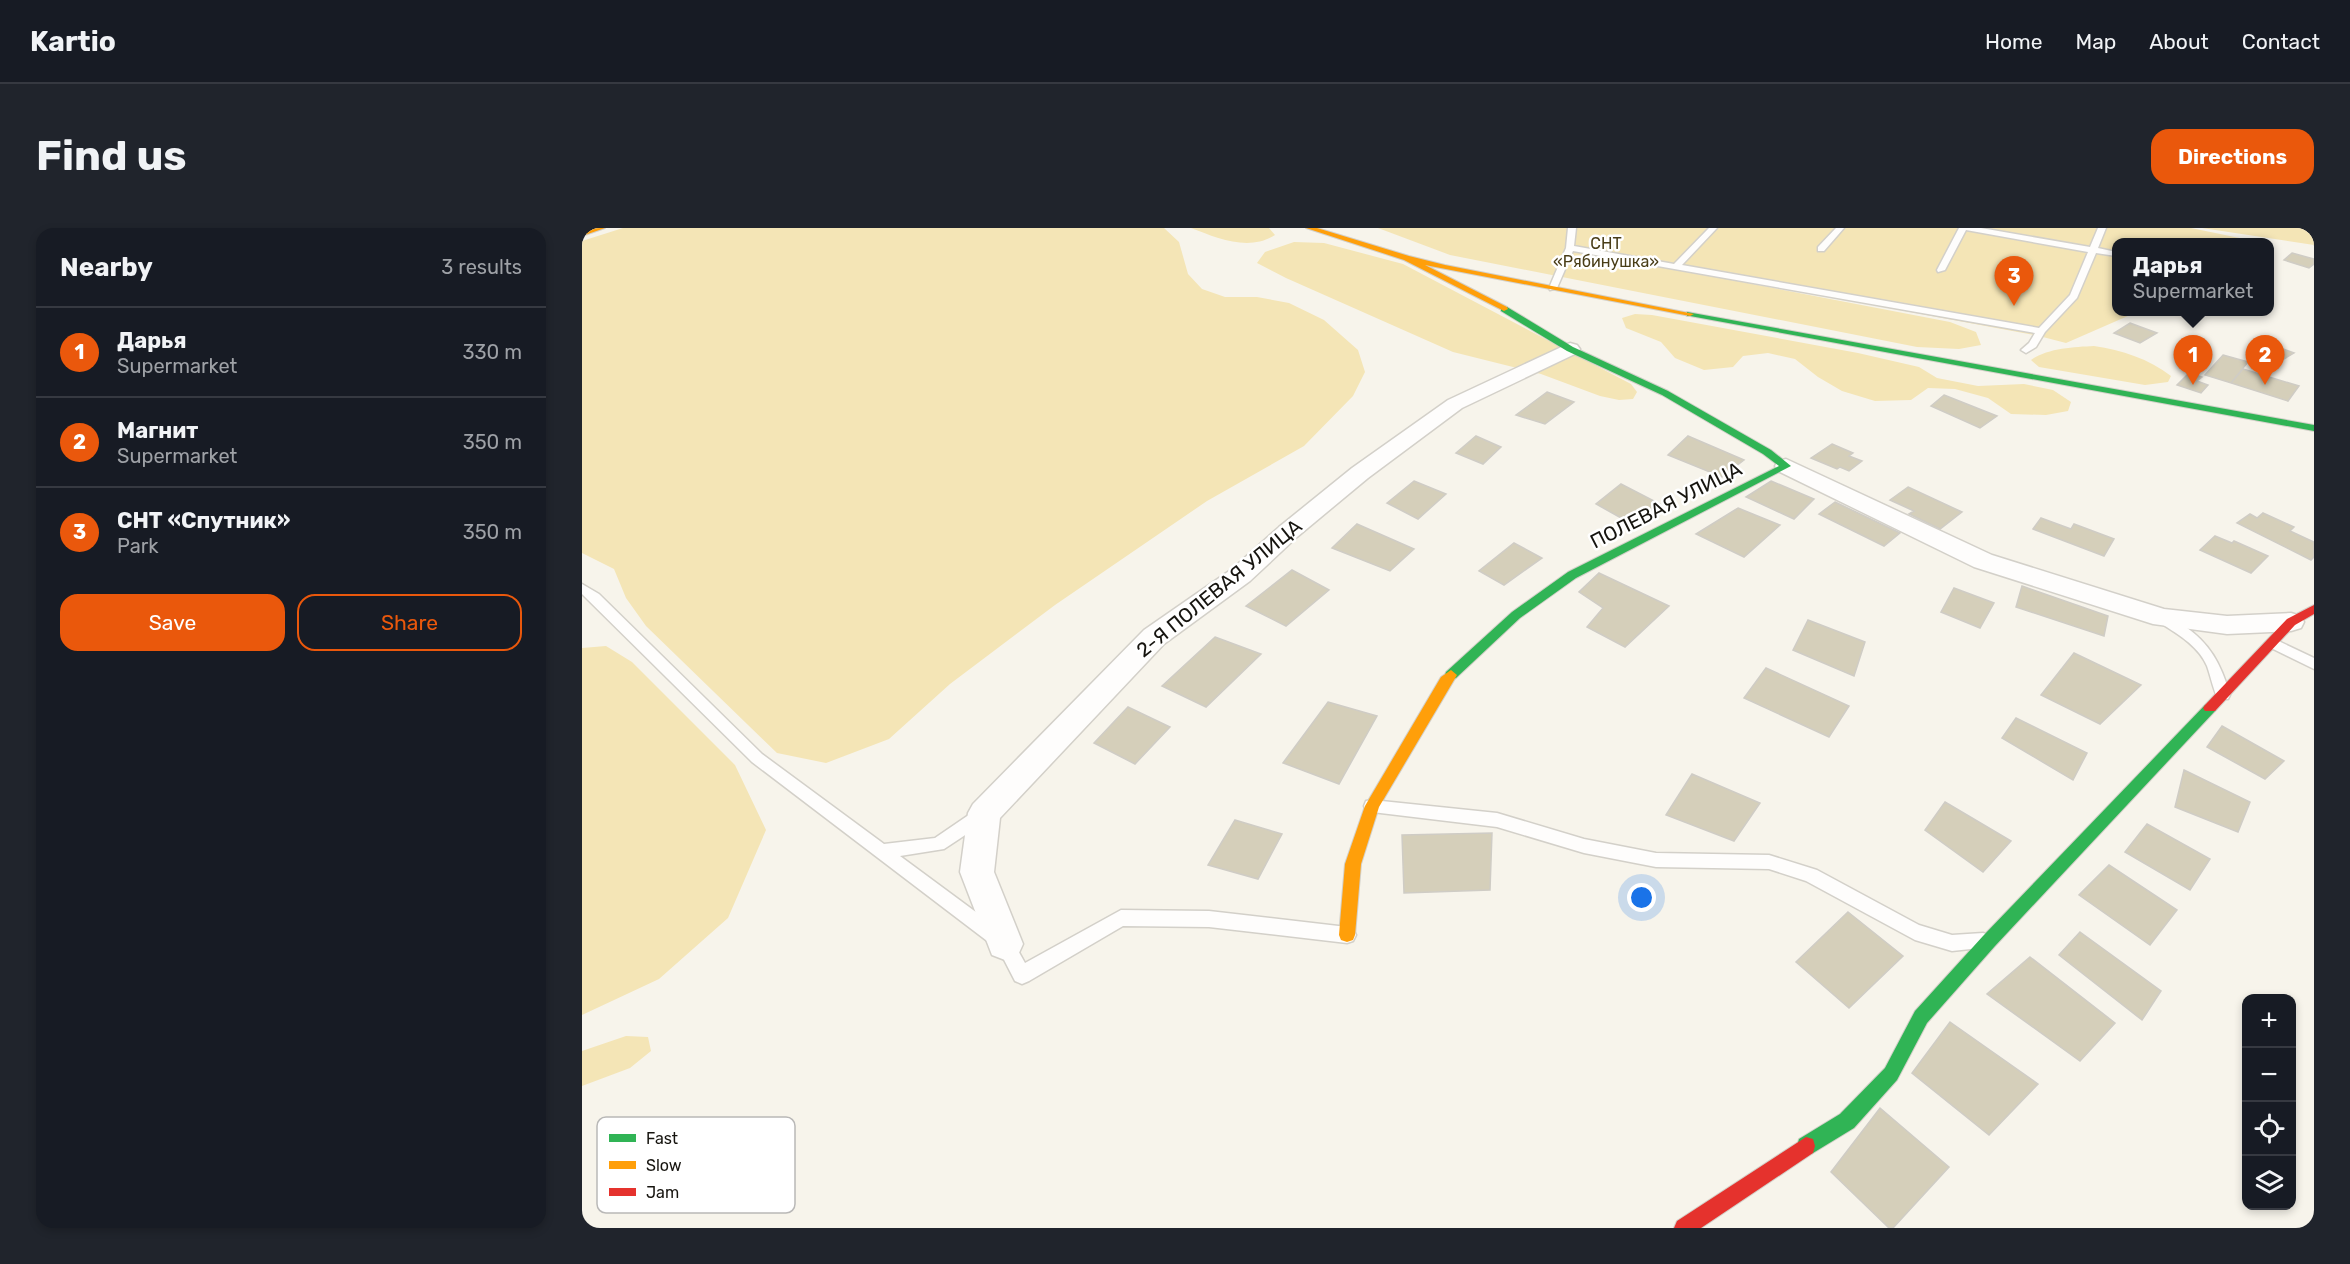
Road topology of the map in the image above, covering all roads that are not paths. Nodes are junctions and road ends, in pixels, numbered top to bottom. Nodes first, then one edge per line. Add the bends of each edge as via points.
1 (601, 228) edge
2 (1310, 228) edge
3 (1572, 228) edge
4 (1713, 228) edge
5 (1840, 228) edge
6 (1966, 228) edge
7 (2102, 228) edge
8 (1992, 230) edge
9 (582, 234) edge
10 (1570, 248) junction
11 (1821, 249) dead end
12 (2093, 250) junction
13 (2112, 253) edge
14 (1407, 258) junction
15 (1677, 266) junction
16 (1941, 270) dead end
17 (1553, 288) junction
18 (2041, 331) junction
19 (1570, 349) junction
20 (2026, 350) dead end
21 (2314, 428) edge
22 (1786, 466) junction
23 (582, 588) edge
24 (2314, 609) edge
25 (2162, 618) junction
26 (2291, 622) junction
27 (2272, 643) junction
28 (2314, 664) edge
29 (2223, 695) junction
30 (1372, 806) junction
31 (984, 813) junction
32 (883, 851) junction
33 (1347, 935) joint
34 (1989, 941) junction
35 (1005, 944) junction
36 (1684, 1228) edge

1 - 9 street
2 - 14 street
3 - 10 lane
4 - 15 lane
5 - 11 lane
6 - 8 lane
6 - 16 lane
7 - 12 lane
8 - 12 lane
10 - 15 lane
10 - 17 lane
12 - 13 lane
12 - 18 lane via 2074,296
14 - 17 street
14 - 19 street, ПОЛЕВАЯ УЛИЦА
15 - 18 lane
17 - 21 street
18 - 20 lane
19 - 22 street, ПОЛЕВАЯ УЛИЦА via 1665,393
19 - 31 street, 2-Я ПОЛЕВАЯ УЛИЦА via 1455,404 1360,473 1241,575 1154,637
22 - 25 street via 1983,561
22 - 30 street, ПОЛЕВАЯ УЛИЦА via 1572,575 1516,615 1446,680
23 - 32 lane via 757,758
24 - 26 street
25 - 26 street via 2227,625
25 - 29 lane via 2195,639 2215,664
26 - 27 street
27 - 28 lane
27 - 29 street
29 - 34 street
30 - 33 street, ПОЛЕВАЯ УЛИЦА via 1353,864
30 - 34 lane via 1497,820 1584,846 1656,860 1769,861 1811,875 1915,932 1952,943
31 - 32 lane via 938,844
31 - 35 street via 977,872
32 - 35 lane
33 - 35 lane via 1209,919 1121,918 1023,975
34 - 36 street via 1921,1017 1891,1074 1847,1121

